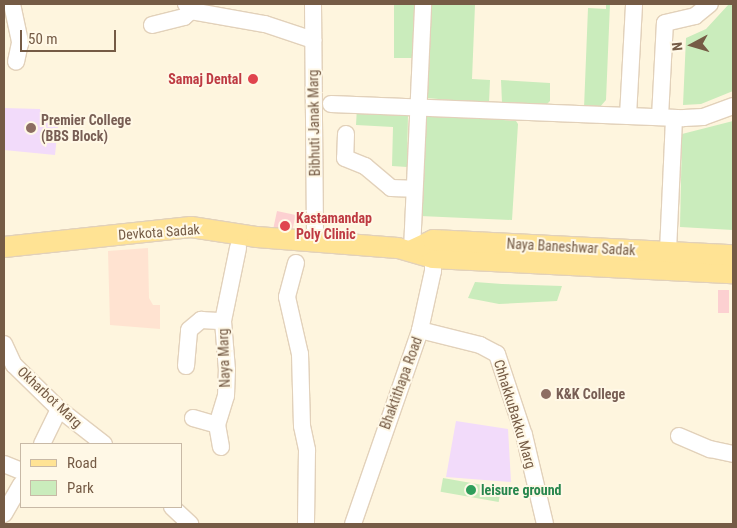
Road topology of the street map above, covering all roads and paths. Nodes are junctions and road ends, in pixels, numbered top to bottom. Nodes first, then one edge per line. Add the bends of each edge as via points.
1 (12, 4) edge
2 (314, 4) edge
3 (423, 4) edge
4 (634, 4) edge
5 (710, 4) edge
6 (188, 8) edge
7 (152, 25) dead end
8 (313, 40) junction
9 (16, 62) dead end
10 (332, 104) dead end
11 (417, 106) junction
12 (733, 106) edge
13 (628, 116) junction
14 (667, 117) junction
15 (346, 134) dead end
16 (414, 188) junction
17 (315, 243) junction
18 (4, 247) edge
19 (238, 248) dead end
20 (433, 249) junction
21 (412, 250) junction
22 (668, 251) junction
23 (733, 255) edge
24 (296, 263) dead end
25 (733, 273) edge
26 (223, 321) junction
27 (420, 330) junction
28 (4, 344) edge
29 (186, 366) dead end
30 (59, 409) junction
31 (194, 418) dead end
32 (217, 424) junction
33 (679, 436) dead end
34 (42, 443) edge
35 (103, 443) edge
36 (221, 447) dead end
37 (733, 454) edge
38 (4, 464) edge
39 (20, 470) edge
40 (20, 486) edge
41 (173, 508) edge
42 (4, 514) edge
43 (190, 524) edge
44 (306, 524) edge
45 (353, 524) edge
46 (545, 524) edge

1 - 9 street via 20,43
2 - 8 street, Bibhuti Janak Marg
3 - 11 street
4 - 13 street
5 - 14 street via 695,16 665,23
6 - 7 street via 184,17
6 - 8 street via 265,24
8 - 17 street, Bibhuti Janak Marg
10 - 11 street
11 - 13 street
11 - 16 street
12 - 14 street via 703,117
13 - 14 street
14 - 22 street
15 - 16 street via 345,158 365,166 391,188
16 - 21 street
17 - 18 main road, Devkota Sadak via 191,227
17 - 21 main road, Devkota Sadak
19 - 26 street, Naya Marg
20 - 21 main road, Devkota Sadak
20 - 22 main road, Naya Baneshwar Sadak
20 - 25 main road, Naya Baneshwar Sadak
20 - 27 street, Bhaktithapa Road
22 - 23 main road, Naya Baneshwar Sadak
24 - 44 street via 287,297 300,354 302,426 307,450
26 - 29 street, Naya Marg via 201,320 189,330
26 - 32 street, Naya Marg via 226,396
27 - 45 street, Bhaktithapa Road
27 - 46 street, ChhakkuBakku Marg via 480,345 497,354 524,435
28 - 30 street, Okharbot Marg via 14,365
30 - 34 street
30 - 35 street, Okharbot Marg
31 - 32 street
32 - 36 street, Naya Marg
33 - 37 street via 710,449
38 - 39 street
40 - 42 street
41 - 43 street

